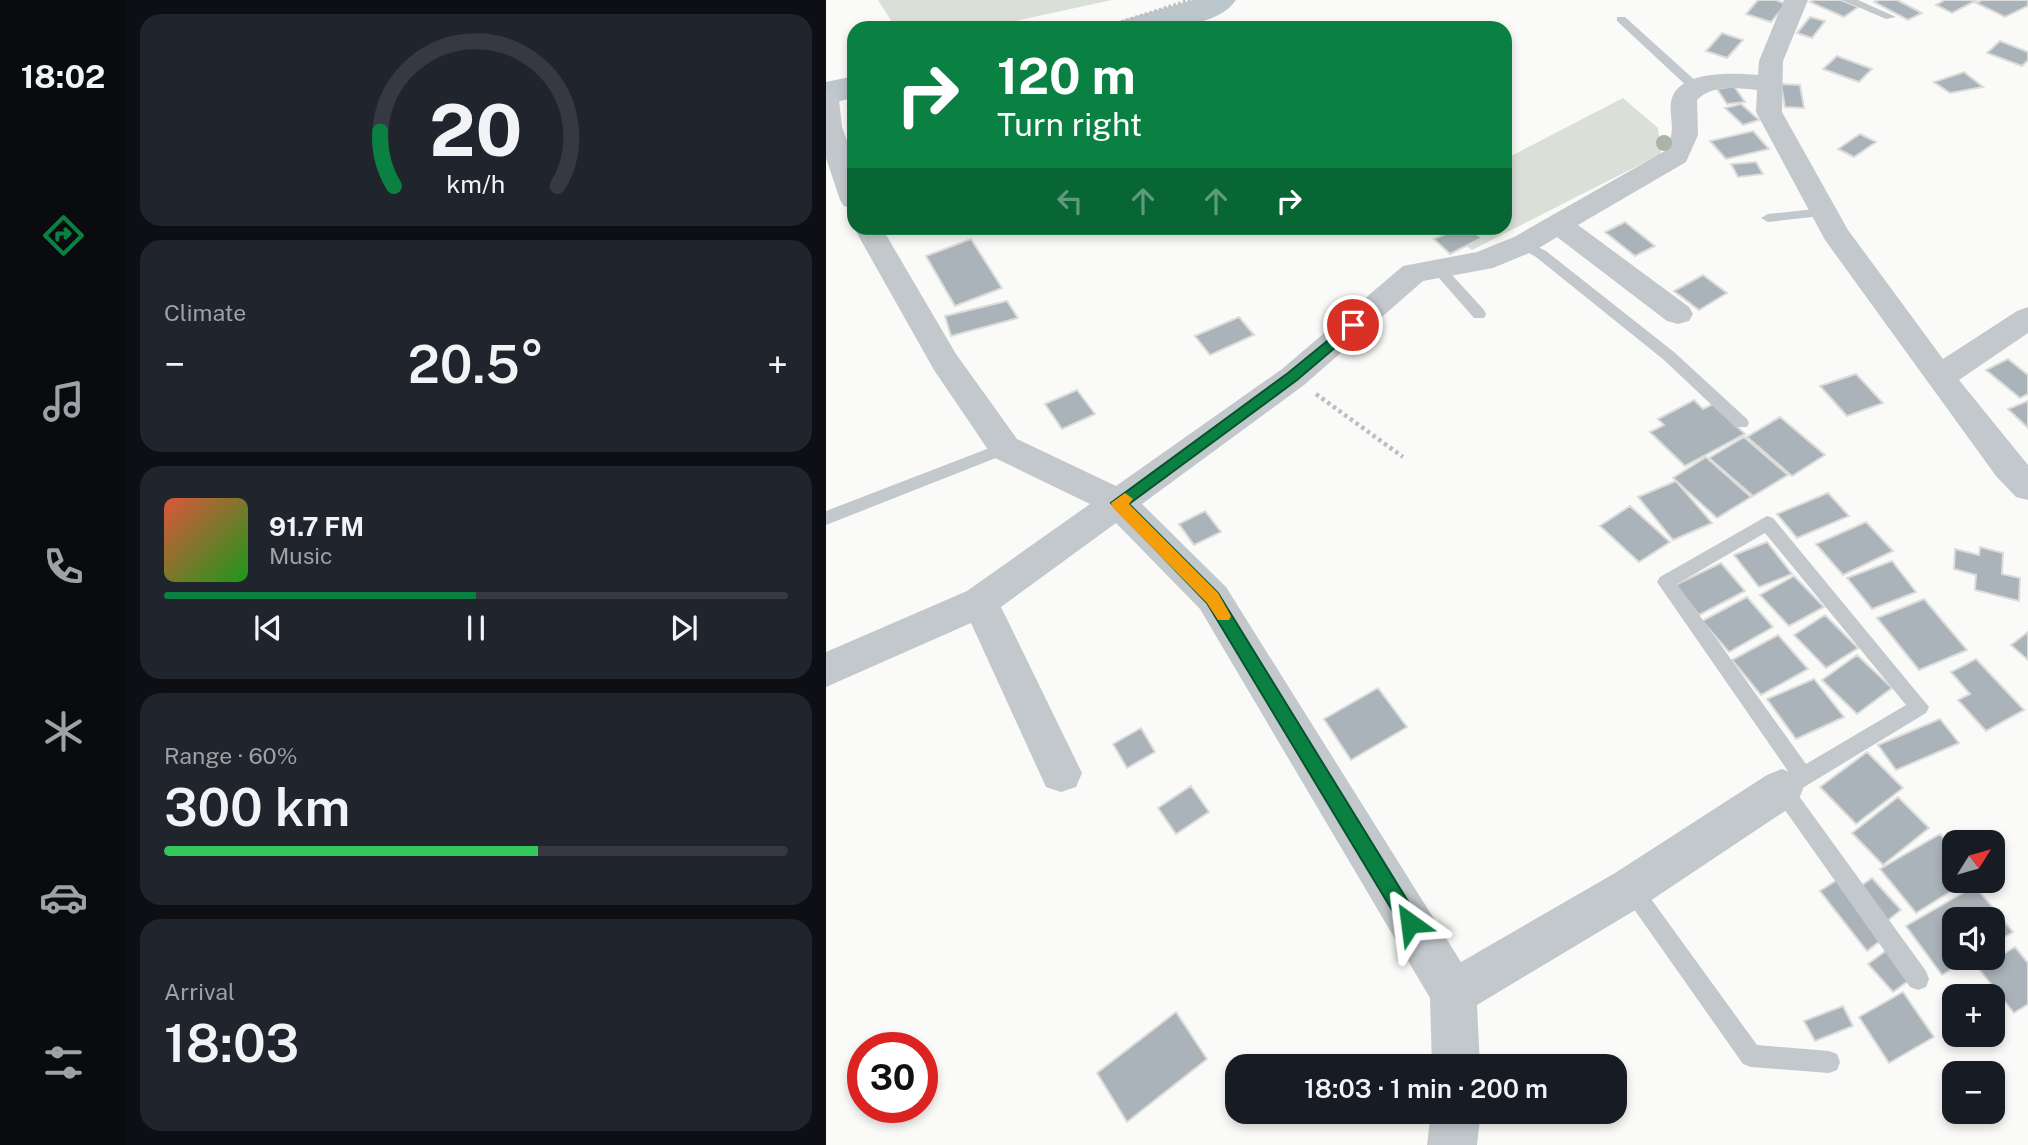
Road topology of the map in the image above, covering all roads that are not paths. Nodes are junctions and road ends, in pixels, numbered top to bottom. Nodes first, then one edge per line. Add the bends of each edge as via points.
1 (1796, 0) edge
2 (1848, 0) edge
3 (1890, 17) dead end
4 (1621, 19) dead end
5 (1768, 83) junction
6 (1694, 86) junction
7 (826, 100) edge
8 (827, 105) edge
9 (847, 180) edge
10 (1825, 212) junction
11 (1768, 218) dead end
12 (1560, 225) junction
13 (872, 235) edge
14 (1524, 244) junction
15 (1437, 267) junction
16 (1479, 314) dead end
17 (1678, 314) dead end
18 (2028, 318) edge
19 (1939, 377) junction
20 (1741, 423) dead end
21 (1005, 448) junction
22 (2028, 486) edge
23 (1119, 503) junction
24 (826, 518) edge
25 (980, 602) junction
26 (826, 670) edge
27 (1061, 773) dead end
28 (1792, 783) junction
29 (1630, 888) junction
30 (1918, 979) dead end
31 (1453, 993) junction
32 (1455, 1054) edge
33 (1829, 1062) dead end
34 (1454, 1124) edge
35 (1452, 1145) edge

1 - 5 street via 1771,61
2 - 3 lane
4 - 6 lane
5 - 6 street via 1717,80
5 - 10 street via 1769,112
6 - 12 street via 1684,98 1685,135 1675,156
7 - 8 street
8 - 9 street via 829,127
10 - 11 lane
10 - 19 street via 1835,233
12 - 14 street
12 - 17 street
13 - 21 street via 946,362
14 - 15 street via 1483,261
14 - 20 lane via 1669,356
15 - 16 lane
15 - 23 street via 1415,273 1293,377
18 - 19 street
19 - 22 street
21 - 23 street
21 - 24 lane
23 - 25 street
23 - 31 street via 1213,598
25 - 26 street
25 - 27 street
28 - 28 lane via 1919,707 1767,523 1666,582
28 - 29 street
28 - 30 lane
29 - 31 street
29 - 33 lane via 1751,1056
31 - 32 street
34 - 35 street

